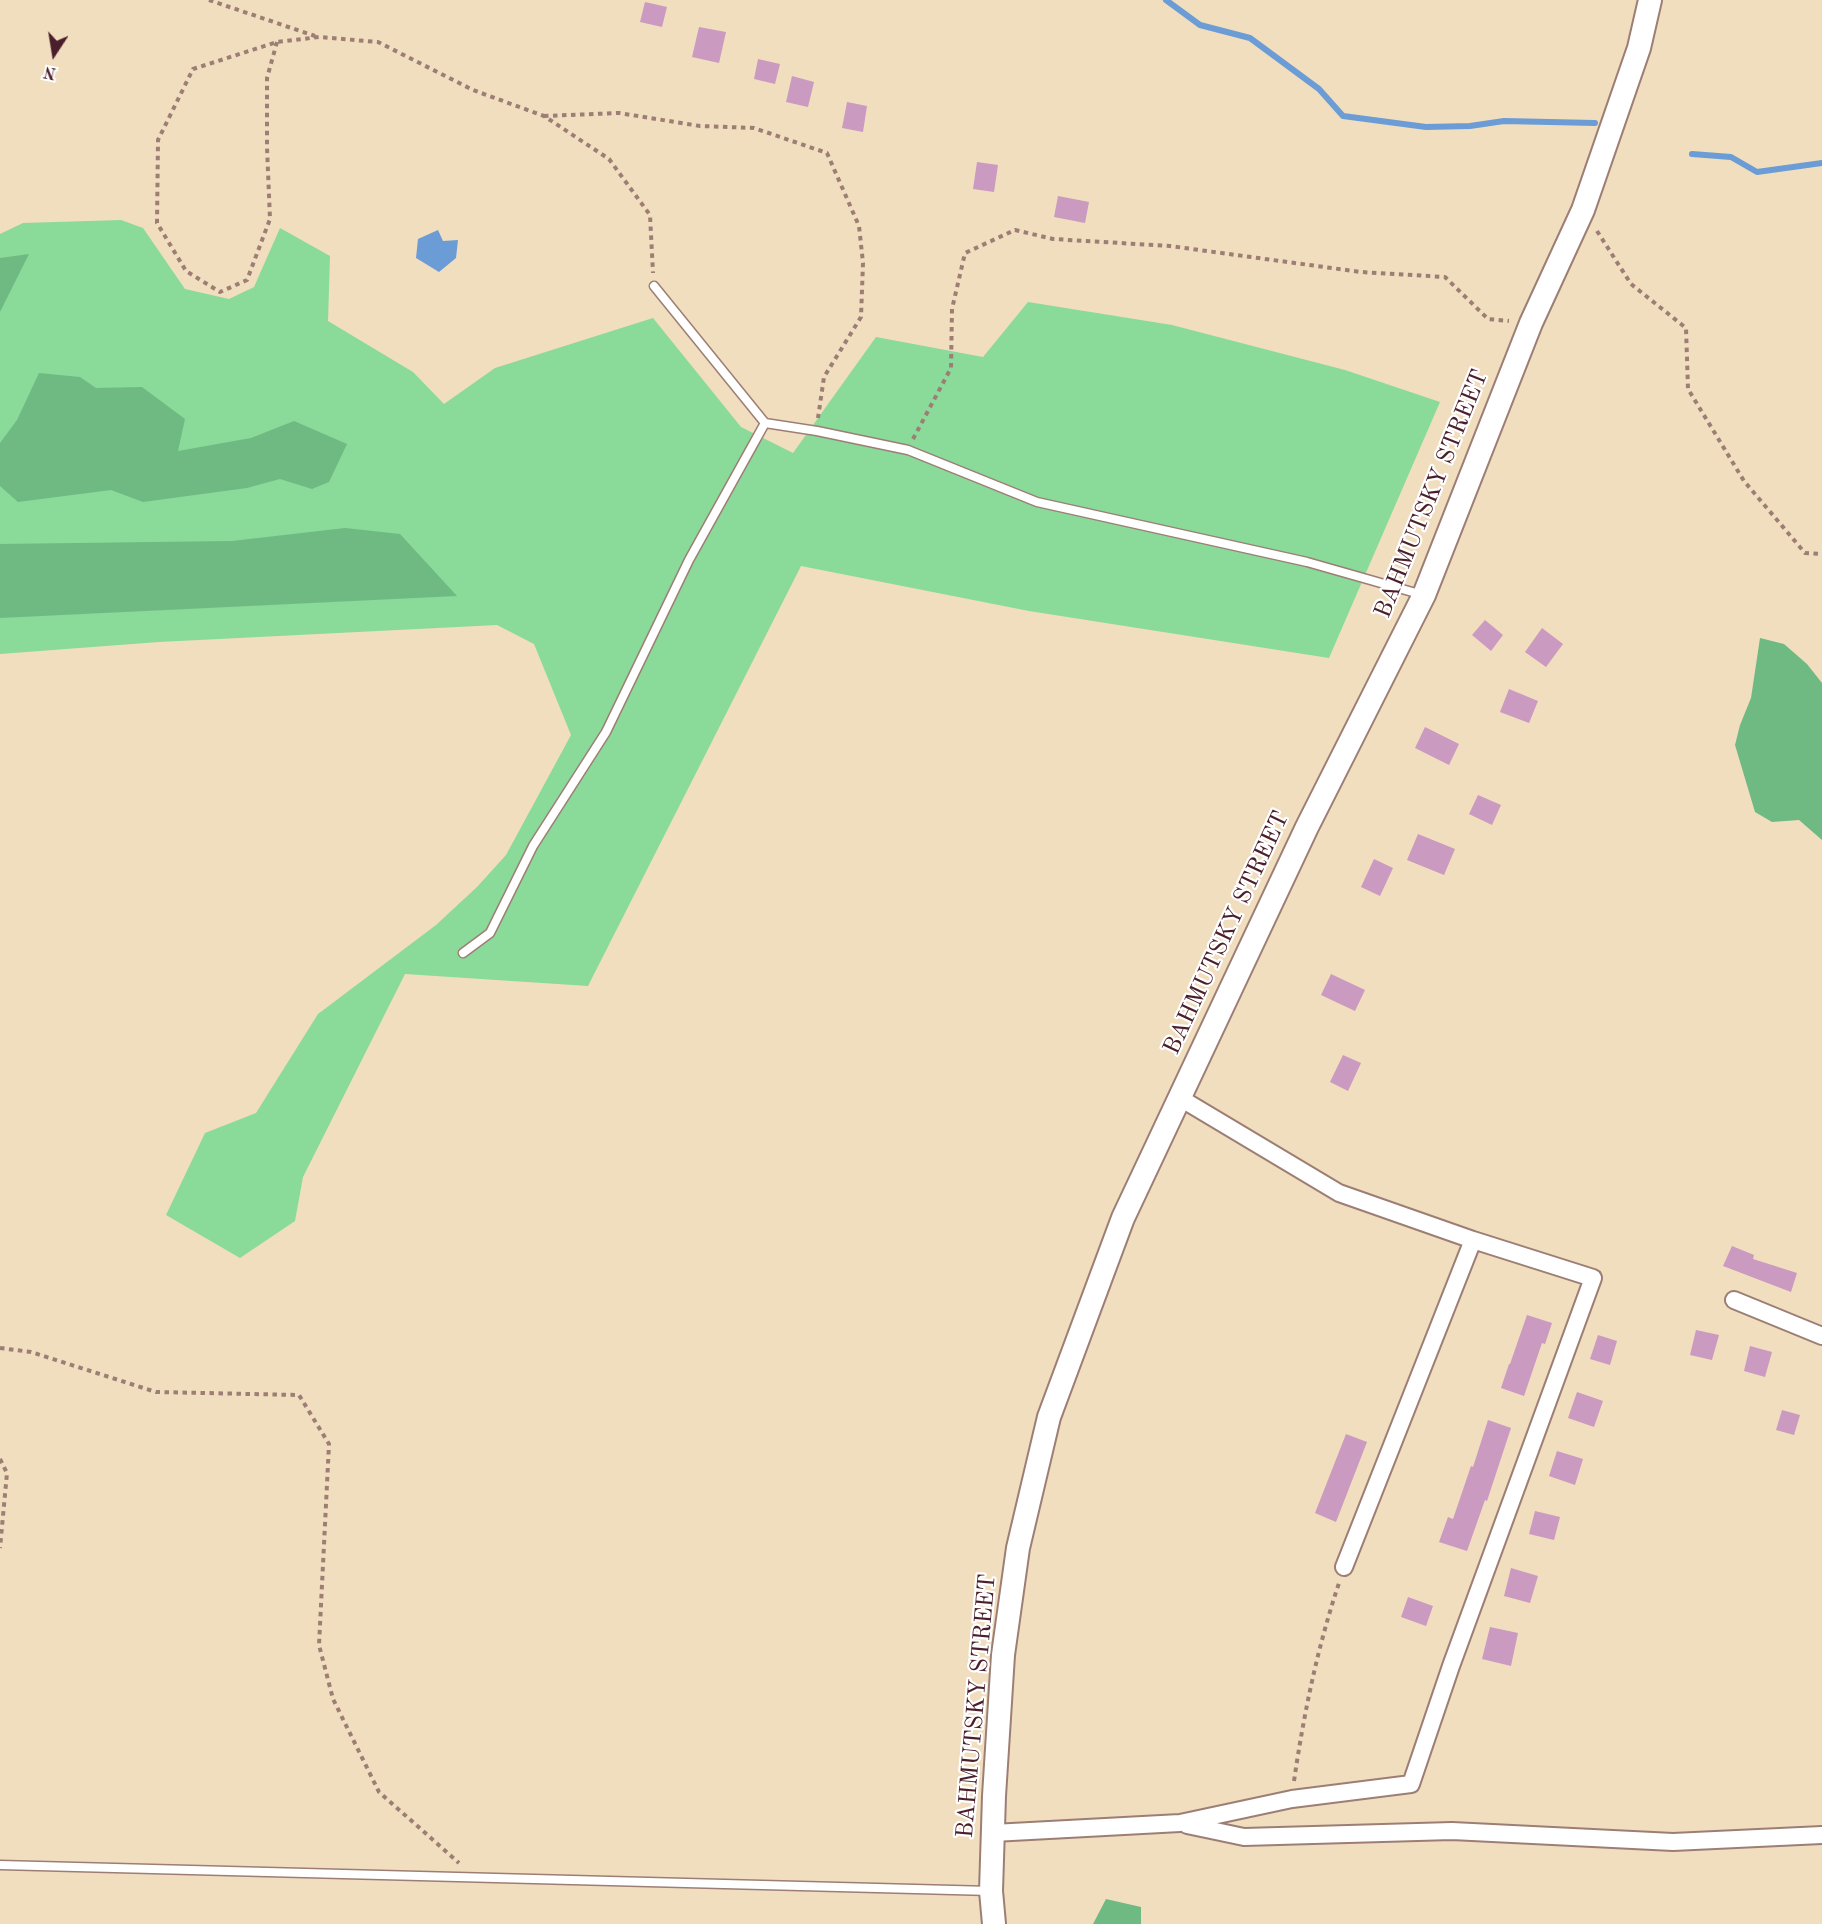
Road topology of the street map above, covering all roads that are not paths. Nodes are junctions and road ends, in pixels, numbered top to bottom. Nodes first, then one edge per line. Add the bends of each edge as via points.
1 (1650, 0) edge
2 (654, 286) road end
3 (765, 423) junction
4 (1424, 595) junction
5 (464, 953) dead end
6 (1180, 1098) junction
7 (1473, 1240) junction
8 (1734, 1300) dead end
9 (1822, 1336) edge
10 (1344, 1567) road end
11 (1180, 1823) junction
12 (993, 1833) junction
13 (1822, 1835) edge
14 (0, 1865) edge
15 (991, 1891) junction
16 (994, 1924) edge

1 - 4 main road, BAHMUTSKY STREET via 1639,48 1583,210 1531,323
2 - 3 lane
3 - 4 lane via 908,450 1037,502 1307,562
3 - 5 lane via 689,560 606,732 533,846 490,933
4 - 6 main road, BAHMUTSKY STREET via 1307,827
6 - 7 street via 1339,1193
6 - 12 main road, BAHMUTSKY STREET via 1123,1218 1049,1417 1018,1548 1003,1655
7 - 10 street
7 - 11 street via 1593,1278 1411,1784 1292,1799
8 - 9 street
11 - 12 street
11 - 13 street via 1244,1837 1452,1831 1673,1842
12 - 15 main road, BAHMUTSKY STREET
14 - 15 lane
15 - 16 main road, BAHMUTSKY STREET

